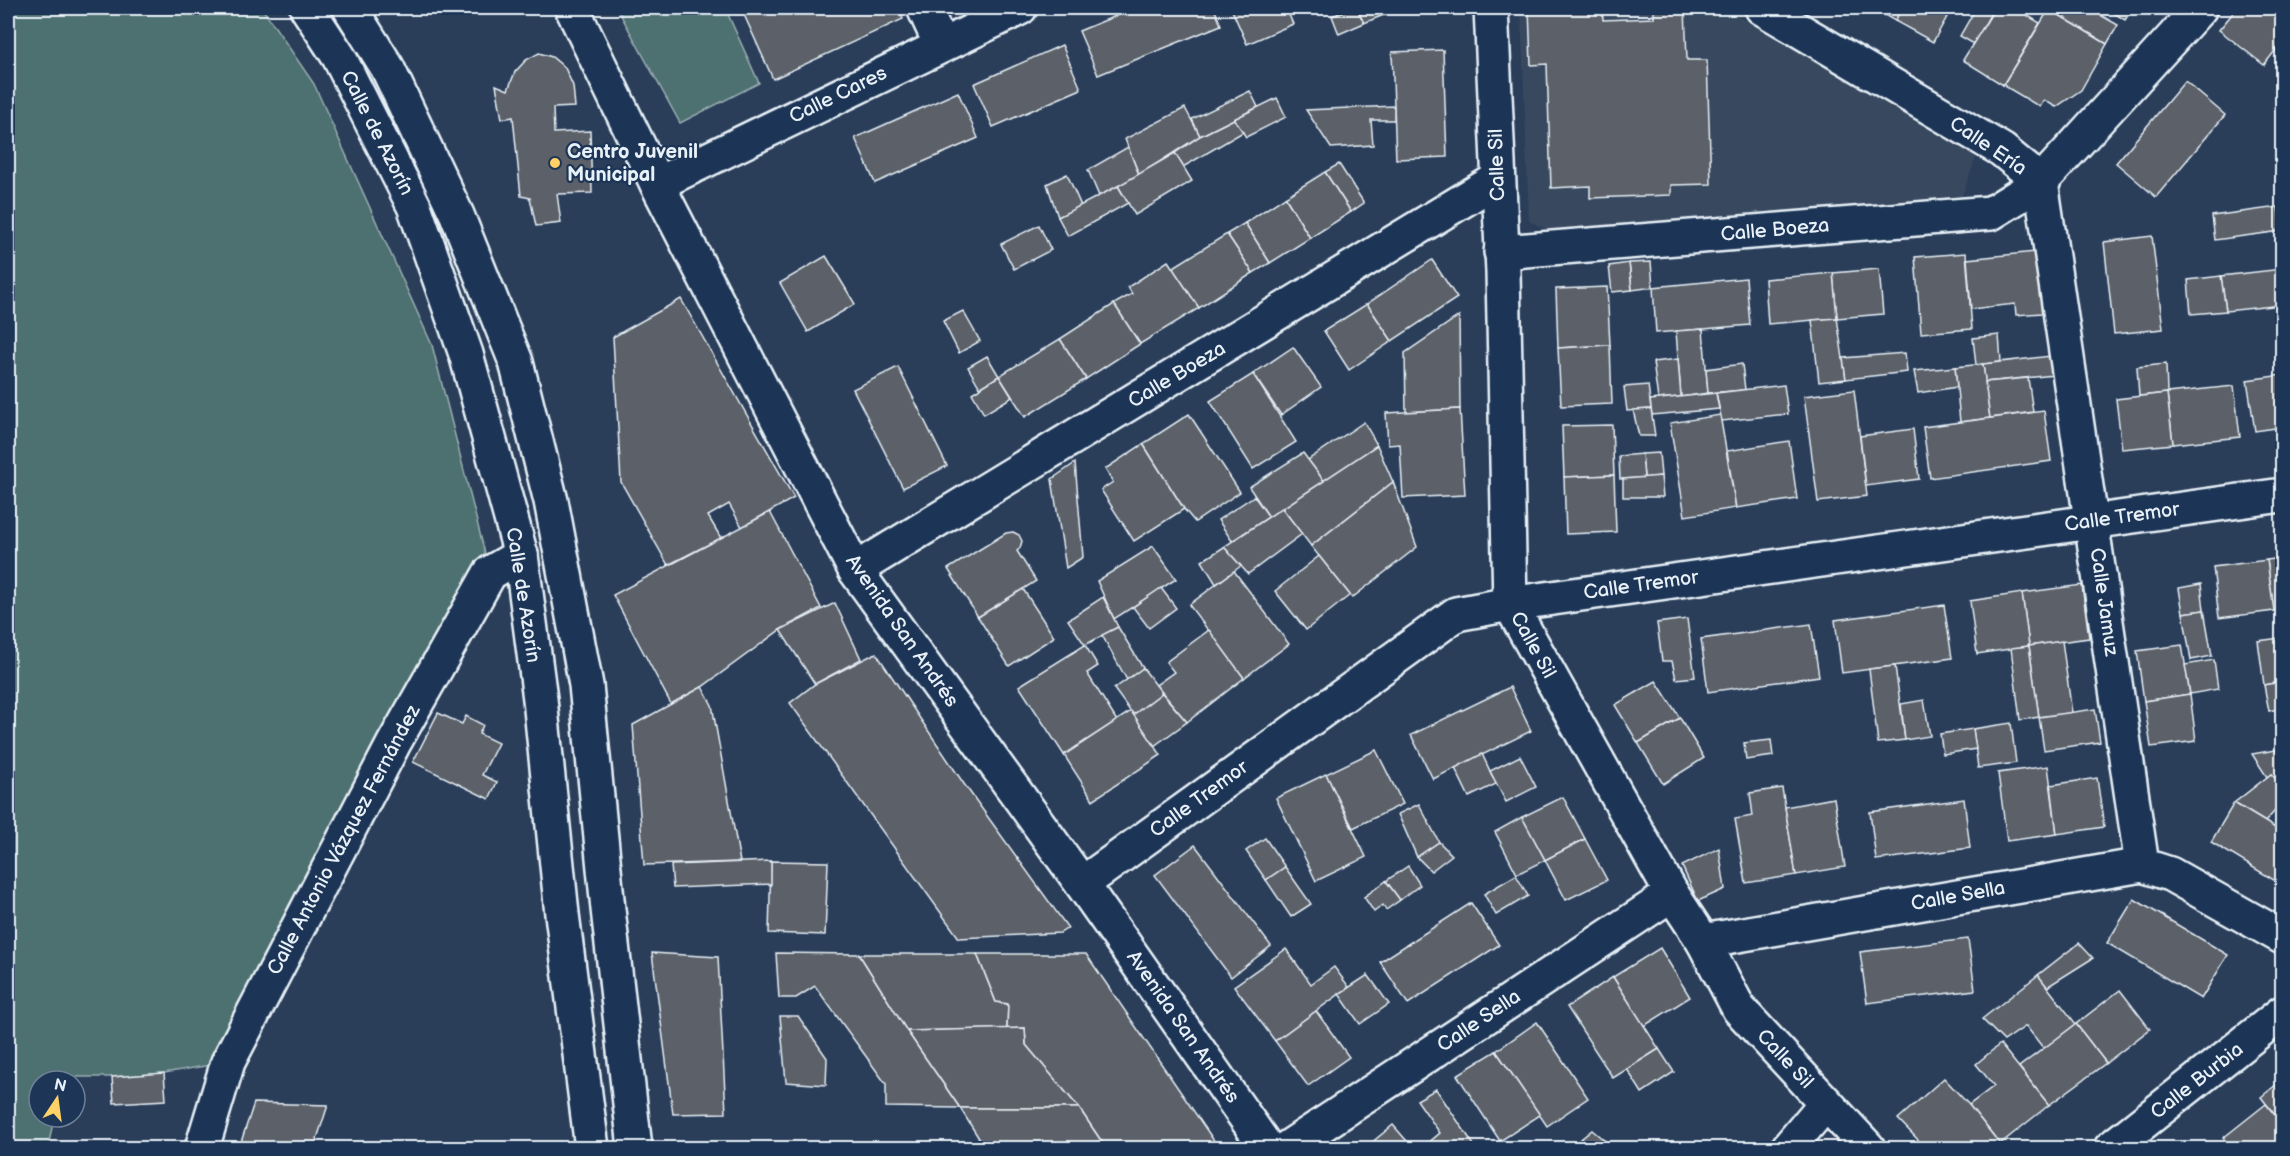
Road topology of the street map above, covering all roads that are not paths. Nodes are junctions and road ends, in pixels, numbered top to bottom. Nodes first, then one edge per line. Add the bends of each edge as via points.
1 (307, 8) edge
2 (351, 8) edge
3 (572, 8) edge
4 (924, 8) edge
5 (1020, 8) edge
6 (1491, 8) edge
7 (1762, 8) edge
8 (2199, 8) edge
9 (940, 45) junction
10 (1498, 179) junction
11 (2041, 182) junction
12 (657, 184) junction
13 (1501, 252) junction
14 (2283, 495) edge
15 (2092, 521) junction
16 (521, 555) junction
17 (855, 570) junction
18 (1510, 603) junction
19 (2142, 865) junction
20 (1082, 884) junction
21 (1671, 894) junction
22 (2283, 937) edge
23 (1703, 940) junction
24 (2283, 1013) edge
25 (1826, 1103) junction
26 (202, 1149) edge
27 (592, 1149) edge
28 (635, 1149) edge
29 (1267, 1149) edge
30 (1287, 1149) edge
31 (1788, 1149) edge
32 (1868, 1149) edge
33 (2111, 1149) edge

1 - 16 street, Calle de Azorín via 339,57 414,206 466,354
2 - 28 street, Calle de Azorín via 387,67 465,236 516,362 551,501 586,685
3 - 12 street, Avenida San Andrés
4 - 9 street
5 - 9 street, Calle Cares
6 - 10 street, Calle Sil
7 - 11 street, Calle Ería via 2002,150
8 - 11 street, Calle Ería
9 - 12 street, Calle Cares
10 - 13 street, Calle Sil
10 - 17 street, Calle Boeza
11 - 13 street, Calle Boeza via 1991,213
11 - 15 street, Calle Jamuz
12 - 17 street, Avenida San Andrés
13 - 18 street, Calle Sil
14 - 15 street, Calle Tremor
15 - 18 street, Calle Tremor
15 - 19 street, Calle Jamuz
16 - 26 street, Calle Antonio Vázquez Fernández via 490,573 394,743 228,1062
16 - 27 street, Calle de Azorín
17 - 20 street, Avenida San Andrés
18 - 20 street, Calle Tremor via 1456,614
18 - 21 street, Calle Sil
19 - 22 street via 2170,874
19 - 23 street, Calle Sella
20 - 29 street, Avenida San Andrés
21 - 23 street, Calle Sil
21 - 30 street, Calle Sella
23 - 25 street, Calle Sil via 1739,1009
24 - 33 street, Calle Burbia
25 - 31 street
25 - 32 street, Calle Sil

